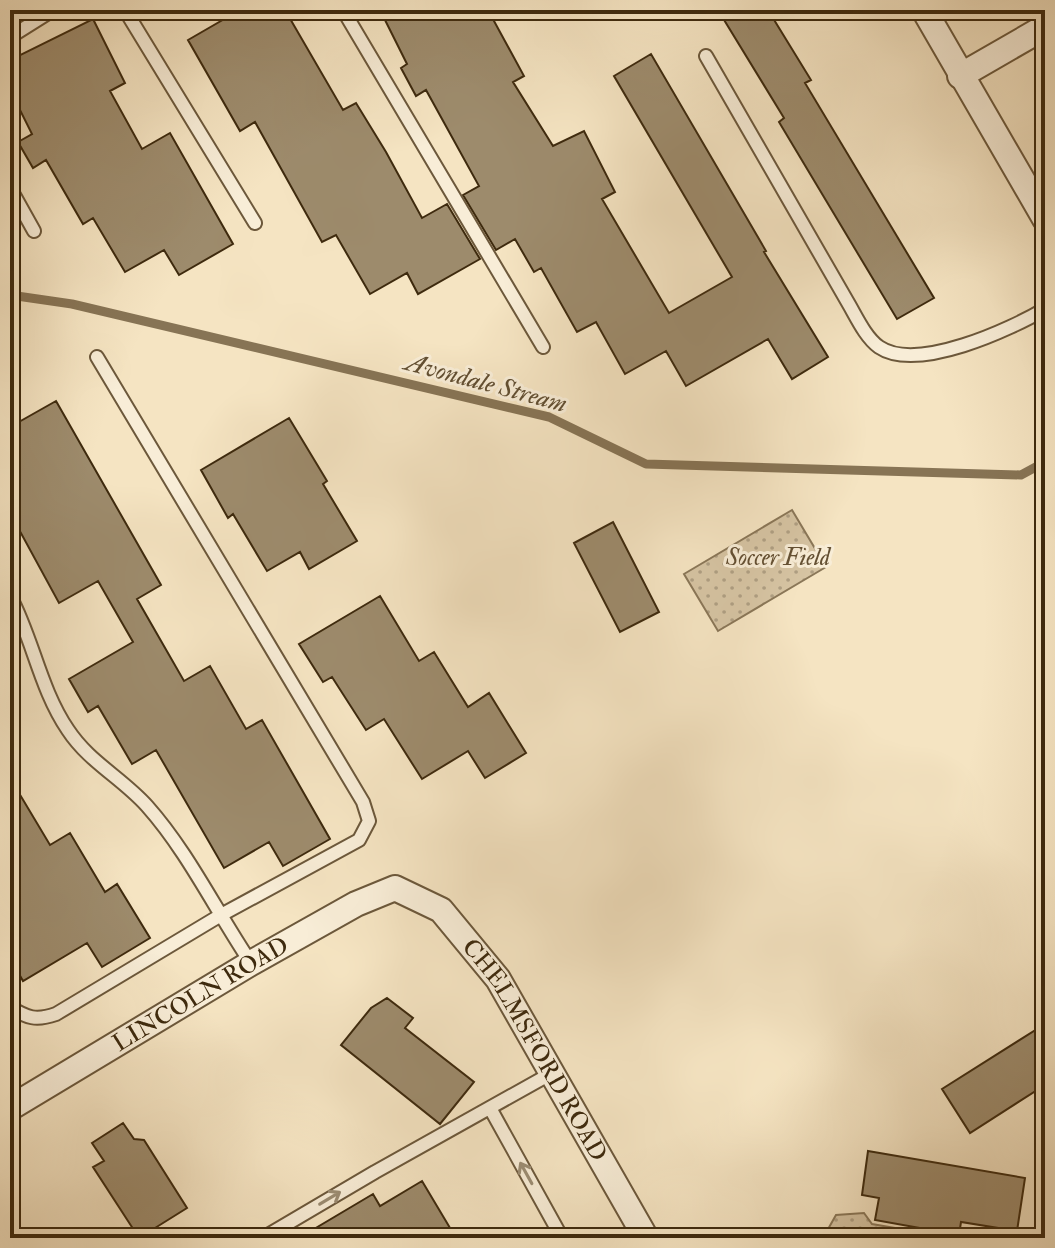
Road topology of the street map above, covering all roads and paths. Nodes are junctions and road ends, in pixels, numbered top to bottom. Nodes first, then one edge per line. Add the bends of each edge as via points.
1 (53, 10) edge
2 (125, 10) edge
3 (343, 10) edge
4 (924, 10) edge
5 (1045, 27) edge
6 (10, 37) edge
7 (706, 56) dead end
8 (960, 76) junction
9 (10, 188) edge
10 (1045, 219) edge
11 (255, 223) dead end
12 (34, 231) dead end
13 (1045, 309) edge
14 (543, 347) dead end
15 (97, 357) dead end
16 (10, 596) edge
17 (395, 888) joint
18 (221, 915) junction
19 (251, 963) junction
20 (10, 1007) edge
21 (552, 1073) junction
22 (10, 1108) edge
23 (490, 1108) junction
24 (642, 1237) edge
25 (263, 1238) edge
26 (562, 1238) edge

1 - 6 lane
2 - 11 lane
3 - 14 lane
4 - 8 street
5 - 8 street
7 - 13 lane via 847,301 880,348 912,353 979,342
8 - 10 street
9 - 12 lane
15 - 18 lane via 363,802 369,821 359,840
16 - 18 lane via 67,730 91,760 144,802 166,828
17 - 19 street, LINCOLN ROAD
17 - 21 street, CHELMSFORD ROAD via 441,910 498,979
18 - 19 lane
18 - 20 lane via 56,1014 26,1017
19 - 22 street, LINCOLN ROAD
21 - 23 lane
21 - 24 street, CHELMSFORD ROAD
25 -> 23 lane
26 -> 23 lane

